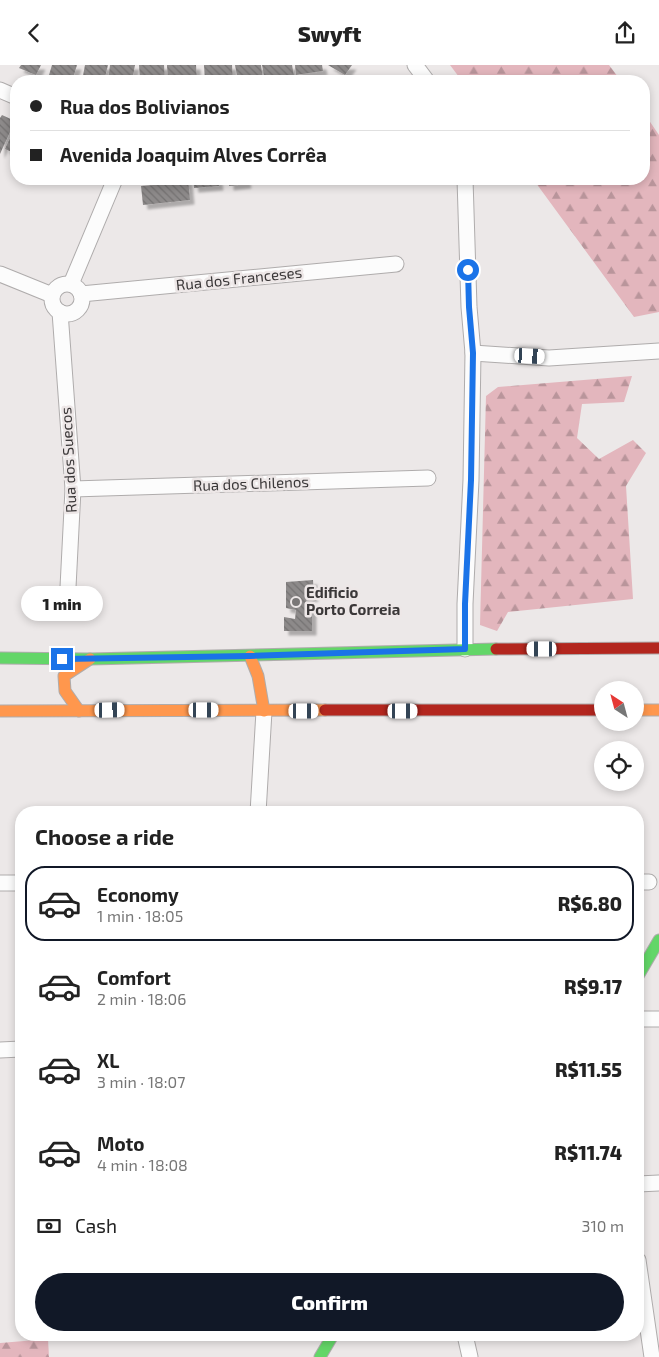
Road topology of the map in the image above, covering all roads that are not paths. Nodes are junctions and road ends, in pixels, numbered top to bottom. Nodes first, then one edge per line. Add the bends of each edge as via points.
1 (113, 185) edge
2 (465, 185) edge
3 (396, 264) dead end
4 (0, 274) edge
5 (76, 289) junction
6 (52, 295) junction
7 (60, 313) junction
8 (659, 351) edge
9 (473, 353) junction
10 (428, 478) dead end
11 (73, 489) junction
12 (67, 607) dead end
13 (465, 649) junction
14 (659, 649) edge
15 (250, 656) junction
16 (0, 658) edge
17 (90, 659) junction
18 (594, 710) edge
19 (644, 710) edge
20 (659, 710) edge
21 (0, 711) edge
22 (79, 711) junction
23 (264, 711) junction
24 (258, 806) edge
25 (0, 883) edge
26 (15, 883) edge
27 (659, 940) edge
28 (644, 965) edge
29 (644, 1019) edge
30 (659, 1019) edge
31 (15, 1049) edge
32 (0, 1050) edge
33 (659, 1183) edge
34 (644, 1184) edge
35 (644, 1302) edge
36 (329, 1341) edge
37 (466, 1341) edge
38 (320, 1357) edge
39 (470, 1357) edge
40 (652, 1357) edge

1 - 5 street
2 - 9 street
3 - 5 street, Rua dos Franceses
4 - 6 street
5 - 6 street via 66,283 57,286
5 - 7 street via 81,304 74,312
6 - 7 street via 53,305
7 - 11 street, Rua dos Suecos
8 - 9 street via 549,357
9 - 13 street
10 - 11 street, Rua dos Chilenos
11 - 12 street, Rua dos Suecos
13 - 14 main road
13 - 15 main road
15 - 17 main road
15 - 23 main road via 260,682
16 - 17 main road
17 - 22 main road via 64,676 62,686
18 - 23 main road
19 - 20 main road
21 - 22 main road
22 - 23 main road
23 - 24 street
25 - 26 street
27 - 28 main road
29 - 30 street
31 - 32 street
33 - 34 street
35 - 40 street
36 - 38 main road
37 - 39 street

